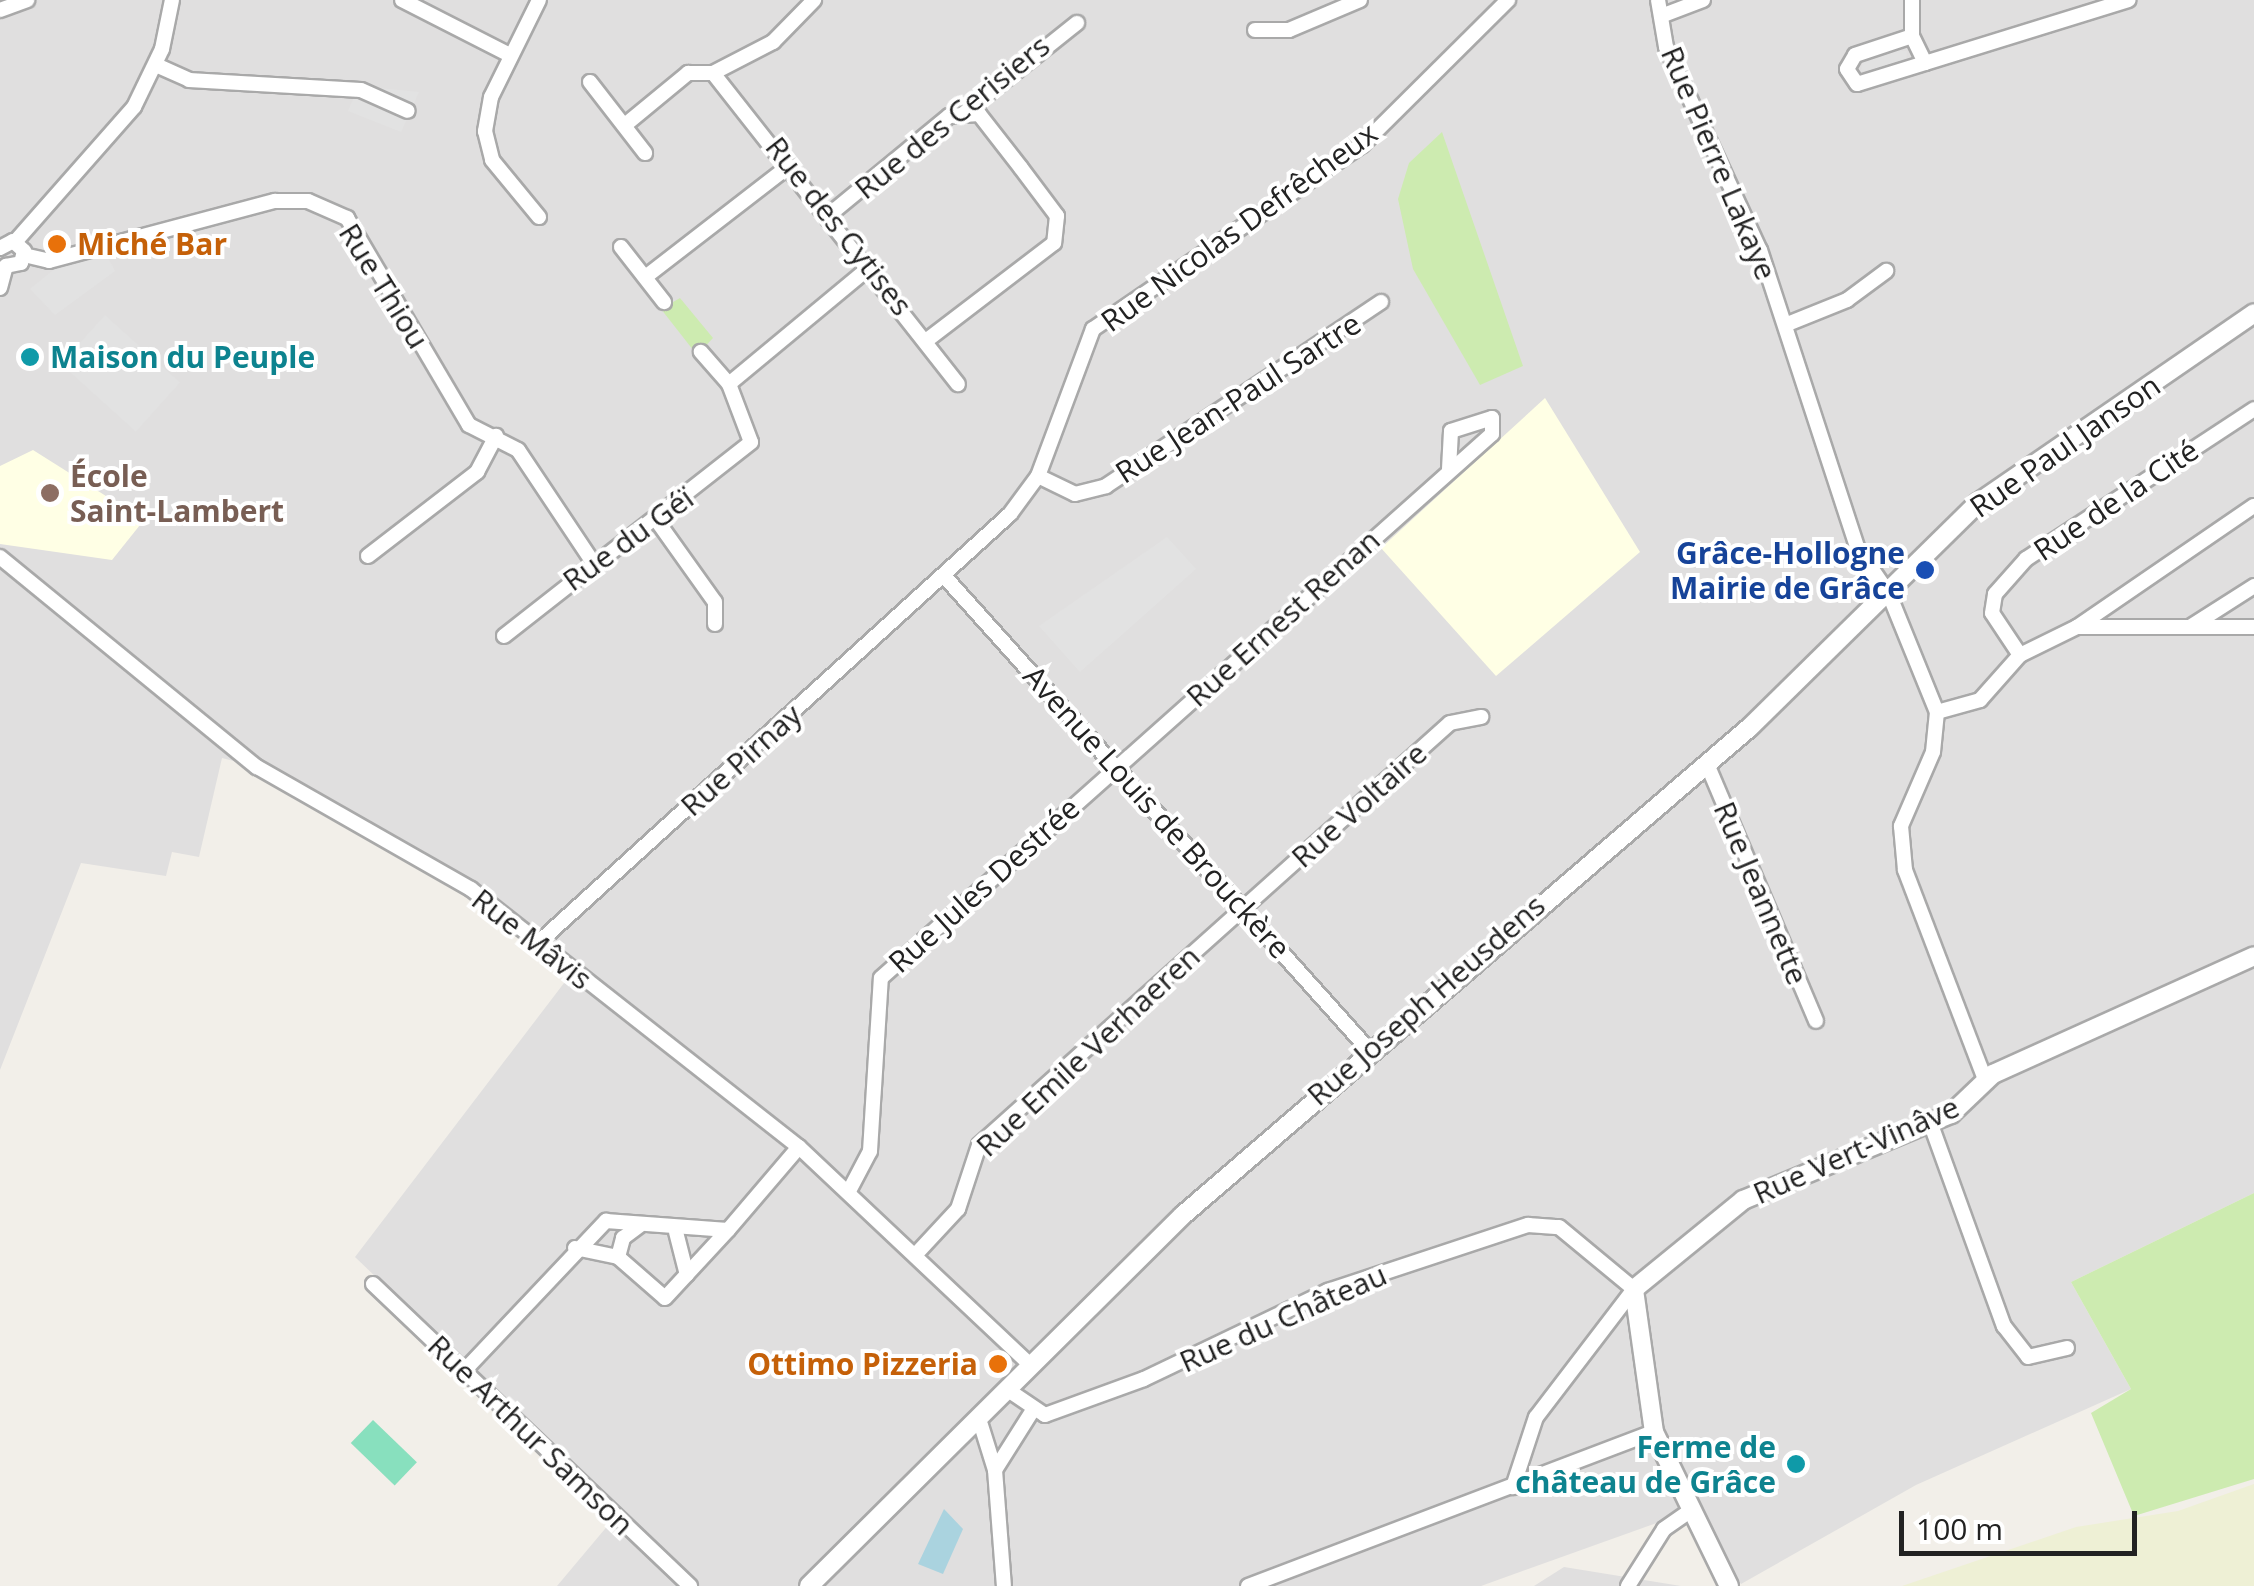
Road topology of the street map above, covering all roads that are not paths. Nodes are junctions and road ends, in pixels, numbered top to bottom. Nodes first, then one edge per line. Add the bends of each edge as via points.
1 (27, 0) edge
2 (172, 0) edge
3 (402, 0) edge
4 (538, 0) edge
5 (814, 0) edge
6 (1360, 0) edge
7 (1508, 0) edge
8 (1658, 0) edge
9 (1703, 0) edge
10 (1912, 0) edge
11 (2128, 0) edge
12 (0, 10) edge
13 (1662, 16) junction
14 (1078, 23) dead end
15 (1256, 30) dead end
16 (1912, 36) junction
17 (510, 55) junction
18 (1925, 63) junction
19 (156, 65) junction
20 (713, 73) junction
21 (590, 82) dead end
22 (408, 111) dead end
23 (963, 114) junction
24 (625, 125) junction
25 (645, 154) dead end
26 (789, 166) junction
27 (829, 215) junction
28 (539, 217) dead end
29 (621, 247) dead end
30 (0, 248) edge
31 (20, 249) junction
32 (3, 263) edge
33 (870, 267) junction
34 (1886, 271) dead end
35 (648, 275) junction
36 (0, 288) edge
37 (664, 302) dead end
38 (1381, 302) dead end
39 (2254, 314) edge
40 (1785, 325) junction
41 (927, 340) junction
42 (702, 352) dead end
43 (729, 384) junction
44 (958, 384) dead end
45 (2254, 409) edge
46 (496, 436) junction
47 (1449, 470) dead end
48 (1038, 476) junction
49 (2254, 506) edge
50 (655, 518) junction
51 (368, 556) dead end
52 (0, 557) edge
53 (592, 560) junction
54 (945, 577) junction
55 (2254, 586) edge
56 (1889, 594) junction
57 (716, 624) dead end
58 (2077, 627) junction
59 (2190, 628) junction
60 (2254, 628) edge
61 (504, 636) dead end
62 (2020, 655) junction
63 (1937, 712) junction
64 (1481, 718) dead end
65 (1707, 764) junction
66 (1116, 766) junction
67 (1243, 908) junction
68 (537, 944) junction
69 (2254, 956) edge
70 (1816, 1021) dead end
71 (1368, 1049) junction
72 (1986, 1082) junction
73 (1930, 1122) junction
74 (798, 1147) junction
75 (850, 1190) junction
76 (640, 1225) junction
77 (728, 1230) junction
78 (676, 1232) junction
79 (575, 1248) junction
80 (918, 1252) junction
81 (618, 1257) junction
82 (686, 1276) junction
83 (373, 1284) dead end
84 (1634, 1289) junction
85 (2067, 1348) dead end
86 (1031, 1366) junction
87 (464, 1370) junction
88 (1011, 1392) junction
89 (1031, 1413) junction
90 (981, 1424) junction
91 (1654, 1432) junction
92 (995, 1470) junction
93 (1512, 1487) junction
94 (1690, 1511) junction
95 (1629, 1584) edge
96 (690, 1586) edge
97 (810, 1586) edge
98 (1004, 1586) edge
99 (1248, 1586) edge
100 (1649, 1586) edge
101 (1729, 1586) edge

1 - 12 street
2 - 19 street
3 - 17 street
4 - 17 street
5 - 20 street via 773,42
6 - 15 street via 1288,30
7 - 48 street, Rue Nicolas Defrêcheux via 1362,145 1093,329
8 - 13 street, Rue Pierre Lakaye
9 - 13 street
10 - 16 street
11 - 18 street
13 - 40 street, Rue Pierre Lakaye
14 - 23 street, Rue des Cerisiers
16 - 18 street
16 - 18 street via 1855,55 1848,70 1857,84
17 - 28 street via 486,115 487,147
19 - 22 street via 189,80 361,90
19 - 31 street via 116,130
20 - 24 street via 688,73
20 - 26 street, Rue des Cytises
21 - 24 street
23 - 27 street, Rue des Cerisiers
23 - 41 street via 978,114 1000,141 1056,216 1057,234
24 - 25 street
26 - 27 street, Rue des Cytises
26 - 35 street
27 - 33 street, Rue des Cytises
29 - 35 street
30 - 31 street
31 - 32 street
31 - 46 street, Rue Thiou via 49,261 275,201 308,201 347,218 469,425
32 - 36 street
33 - 41 street, Rue des Cytises
33 - 43 street
34 - 40 street via 1847,300
35 - 37 street
38 - 48 street, Rue Jean-Paul Sartre via 1096,491 1075,494
39 - 56 street, Rue Paul Janson via 1978,503
40 - 56 street, Rue Pierre Lakaye via 1858,549
41 - 44 street, Rue des Cytises
42 - 43 street
43 - 50 street, Rue du Géï via 753,429 750,442
45 - 62 street, Rue de la Cité via 2026,559 1995,594 1992,613
46 - 51 street via 476,472
46 - 53 street, Rue Thiou via 518,450
47 - 66 street, Rue Ernest Renan
48 - 54 street, Rue Nicolas Defrêcheux
49 - 58 street
50 - 53 street, Rue du Géï
50 - 57 street via 715,602
52 - 68 street, Rue Mâvis via 257,768 471,889
53 - 61 street, Rue du Géï
54 - 66 street, Avenue Louis de Brouckère
54 - 68 street, Rue Pirnay
55 - 59 street
56 - 63 street, Rue Pierre Lakaye
56 - 65 street, Rue Joseph Heusdens
58 - 59 street
58 - 62 street
59 - 60 street
62 - 63 street via 1980,700
63 - 72 street via 1933,752 1901,826 1905,870
64 - 67 street, Rue Voltaire via 1450,723
65 - 70 street, Rue Jeannette
65 - 71 street, Rue Joseph Heusdens
66 - 67 street, Avenue Louis de Brouckère
66 - 75 street, Rue Jules Destrée via 881,978 870,1152
67 - 71 street, Avenue Louis de Brouckère
67 - 80 street, Rue Emile Verhaeren via 979,1145 958,1209
68 - 74 street, Rue Mâvis
69 - 72 street, Rue Vert-Vinâve
71 - 86 street, Rue Joseph Heusdens
72 - 73 street, Rue Vert-Vinâve
73 - 84 street, Rue Vert-Vinâve via 1743,1200
73 - 85 street via 2004,1326 2028,1357
74 - 75 street, Rue Mâvis
74 - 77 street
75 - 80 street, Rue Mâvis
76 - 78 street
76 - 79 street via 606,1221
76 - 81 street via 623,1238
77 - 78 street
77 - 82 street
78 - 82 street
79 - 81 street
79 - 87 street
80 - 86 street, Rue Mâvis
81 - 82 street via 665,1298
83 - 87 street, Rue Arthur Samson
84 - 89 street, Rue du Château via 1559,1227 1528,1225 1328,1291 1144,1380
84 - 91 street
84 - 93 street via 1536,1417
86 - 88 street, Rue Joseph Heusdens
87 - 96 street, Rue Arthur Samson
88 - 89 street
88 - 90 street, Rue Joseph Heusdens
89 - 92 street
90 - 92 street
90 - 97 street, Rue Joseph Heusdens
91 - 93 street
91 - 94 street
92 - 98 street
93 - 99 street
94 - 95 street via 1664,1529
94 - 101 street
95 - 100 street

